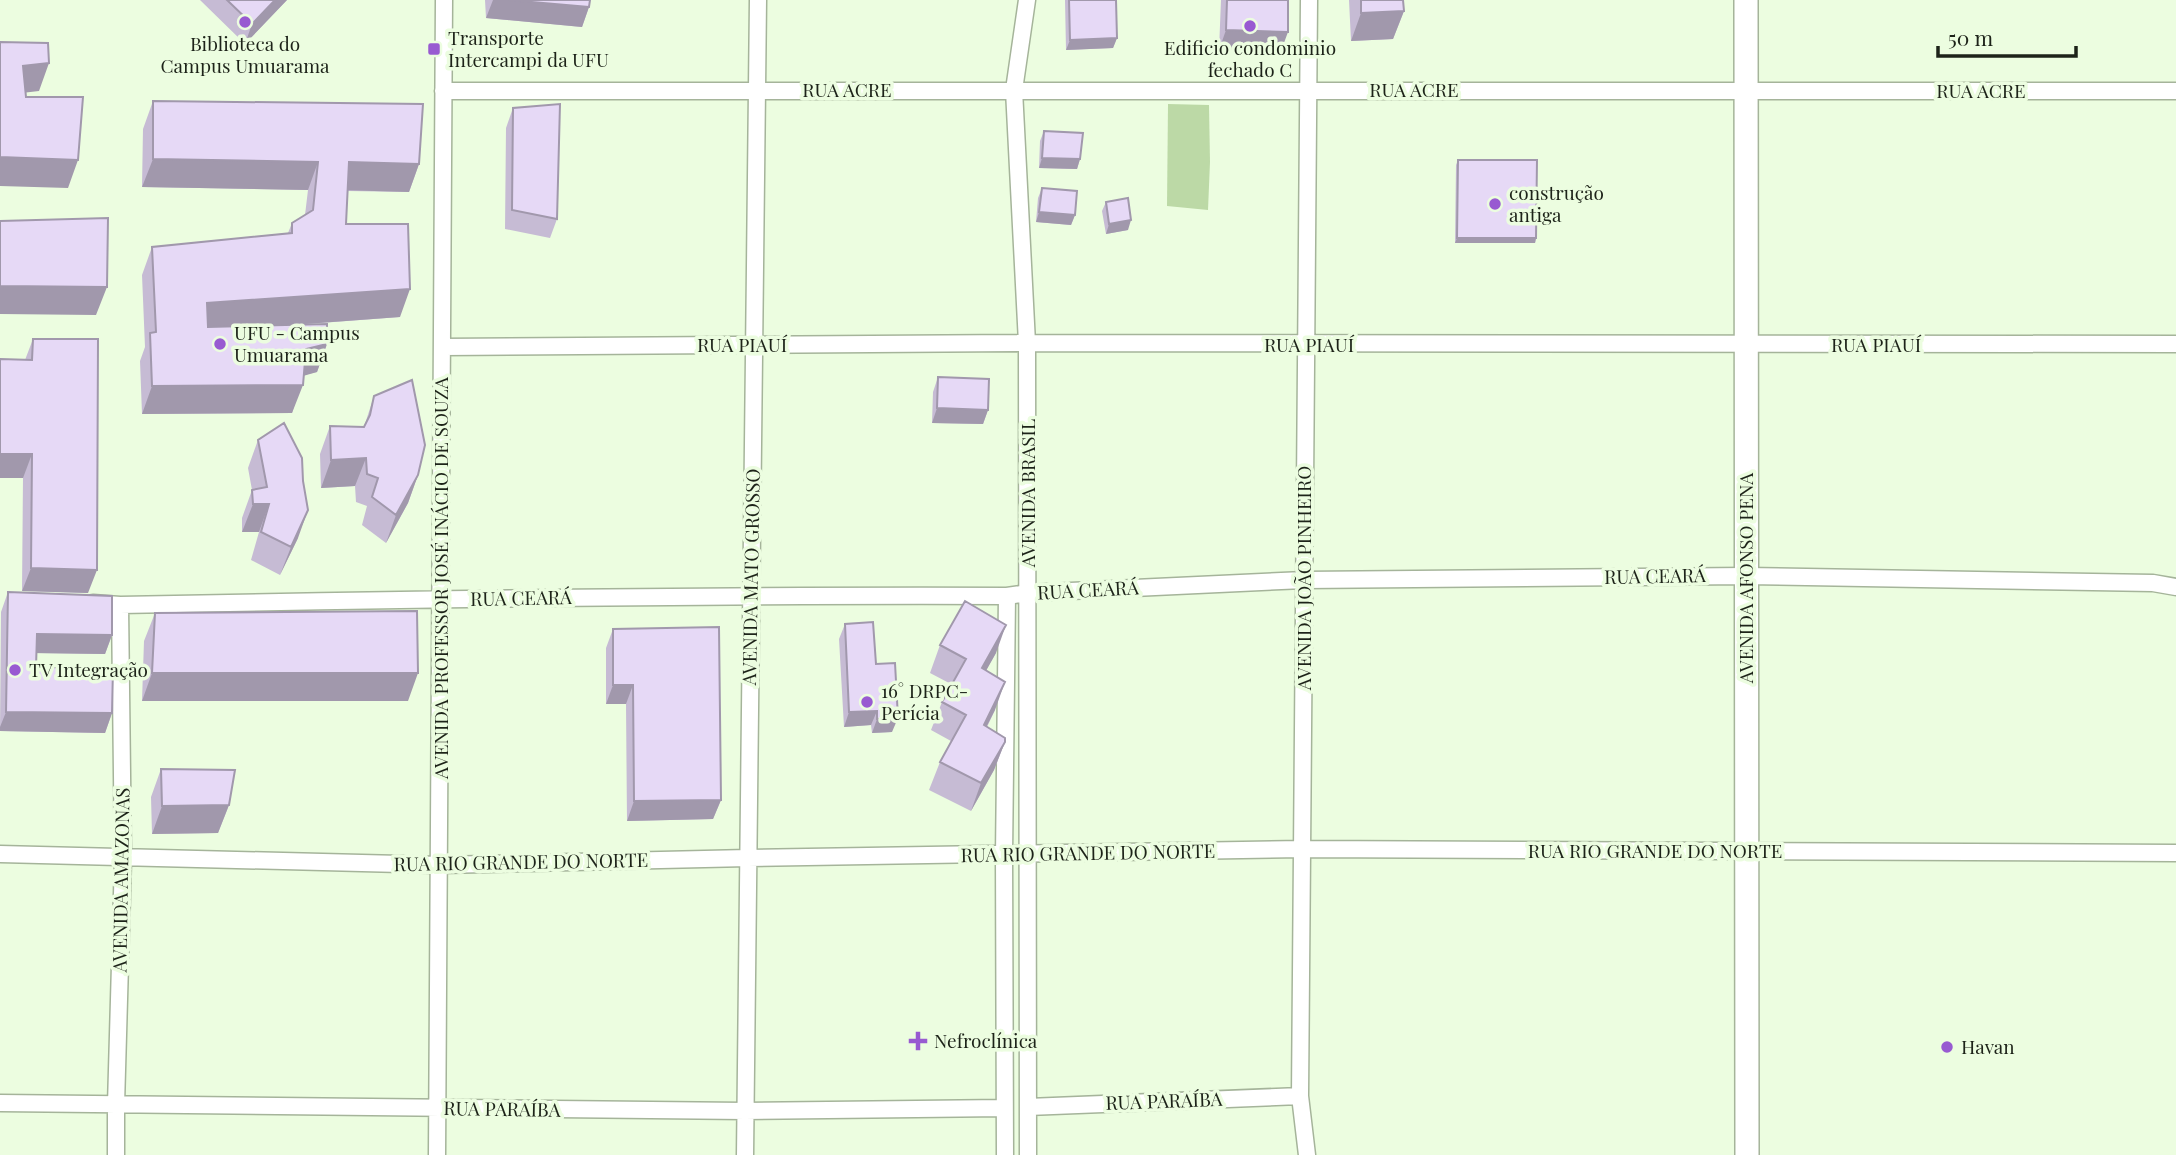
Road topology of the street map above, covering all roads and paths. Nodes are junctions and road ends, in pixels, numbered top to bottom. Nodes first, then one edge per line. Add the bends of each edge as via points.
1 (444, 0) edge
2 (758, 0) edge
3 (1027, 0) edge
4 (1309, 0) edge
5 (1745, 0) edge
6 (757, 90) junction
7 (1014, 90) junction
8 (1308, 90) junction
9 (1746, 90) junction
10 (443, 91) junction
11 (2176, 91) edge
12 (1027, 343) junction
13 (2176, 344) edge
14 (754, 345) junction
15 (1306, 345) junction
16 (1746, 345) junction
17 (443, 347) junction
18 (1746, 576) junction
19 (1304, 580) junction
20 (2176, 587) edge
21 (1028, 593) junction
22 (751, 595) junction
23 (1007, 596) junction
24 (440, 598) junction
25 (76, 603) edge
26 (120, 604) junction
27 (1302, 849) junction
28 (1746, 851) junction
29 (2176, 853) edge
30 (0, 854) edge
31 (1028, 854) junction
32 (1004, 855) junction
33 (123, 857) junction
34 (748, 858) junction
35 (440, 865) junction
36 (1300, 1096) junction
37 (0, 1102) edge
38 (116, 1105) junction
39 (1028, 1107) junction
40 (437, 1108) junction
41 (1004, 1108) junction
42 (745, 1111) junction
43 (117, 1155) edge
44 (437, 1155) edge
45 (745, 1155) edge
46 (1005, 1155) edge
47 (1028, 1155) edge
48 (1307, 1155) edge
49 (1747, 1155) edge

1 - 10 street, AVENIDA PROFESSOR JOSÉ INÁCIO DE SOUZA
2 - 6 street, AVENIDA MATO GROSSO
3 - 7 street, AVENIDA BRASIL
4 - 8 street, AVENIDA JOÃO PINHEIRO
5 - 9 street, AVENIDA AFONSO PENA
6 - 7 street, RUA ACRE
6 - 10 street, RUA ACRE
6 - 14 street, AVENIDA MATO GROSSO
7 - 8 street, RUA ACRE
7 - 12 street, AVENIDA BRASIL
8 - 9 street, RUA ACRE
8 - 15 street, AVENIDA JOÃO PINHEIRO
9 - 11 street, RUA ACRE
9 - 16 street, AVENIDA AFONSO PENA
10 - 17 street, AVENIDA PROFESSOR JOSÉ INÁCIO DE SOUZA
12 - 14 street, RUA PIAUÍ
12 - 15 street, RUA PIAUÍ
12 - 21 street, AVENIDA BRASIL
13 - 16 street, RUA PIAUÍ
14 - 17 street, RUA PIAUÍ
14 - 22 street, AVENIDA MATO GROSSO
15 - 16 street, RUA PIAUÍ
15 - 19 street, AVENIDA JOÃO PINHEIRO
16 - 18 street, AVENIDA AFONSO PENA
17 - 24 street, AVENIDA PROFESSOR JOSÉ INÁCIO DE SOUZA
18 - 19 street, RUA CEARÁ
18 - 20 street, RUA CEARÁ
18 - 28 street, AVENIDA AFONSO PENA
19 - 21 street, RUA CEARÁ
19 - 27 street, AVENIDA JOÃO PINHEIRO
21 - 23 street, RUA CEARÁ
21 - 31 street, AVENIDA BRASIL
22 - 23 street, RUA CEARÁ
22 - 24 street, RUA CEARÁ
22 - 34 street, AVENIDA MATO GROSSO
23 - 32 street
24 - 26 street, RUA CEARÁ
24 - 35 street, AVENIDA PROFESSOR JOSÉ INÁCIO DE SOUZA
25 - 26 street, RUA CEARÁ
26 - 33 street, AVENIDA AMAZONAS
27 - 28 street, RUA RIO GRANDE DO NORTE
27 - 31 street, RUA RIO GRANDE DO NORTE
27 - 36 street, AVENIDA JOÃO PINHEIRO
28 - 29 street, RUA RIO GRANDE DO NORTE
28 - 49 street, AVENIDA AFONSO PENA
30 - 33 street, RUA RIO GRANDE DO NORTE
31 - 32 street, RUA RIO GRANDE DO NORTE
31 - 39 street, AVENIDA BRASIL
32 - 34 street, RUA RIO GRANDE DO NORTE
32 - 41 street
33 - 35 street, RUA RIO GRANDE DO NORTE
33 - 38 street, AVENIDA AMAZONAS
34 - 35 street, RUA RIO GRANDE DO NORTE
34 - 42 street, AVENIDA MATO GROSSO
35 - 40 street, AVENIDA PROFESSOR JOSÉ INÁCIO DE SOUZA
36 - 39 street, RUA PARAÍBA
36 - 48 street, AVENIDA JOÃO PINHEIRO
37 - 38 street, RUA PARAÍBA
38 - 40 street, RUA PARAÍBA
38 - 43 street, AVENIDA AMAZONAS
39 - 47 street, AVENIDA BRASIL
40 - 42 street, RUA PARAÍBA
40 - 44 street, AVENIDA PROFESSOR JOSÉ INÁCIO DE SOUZA
41 - 42 street, RUA PARAÍBA
41 - 46 street
42 - 45 street, AVENIDA MATO GROSSO

